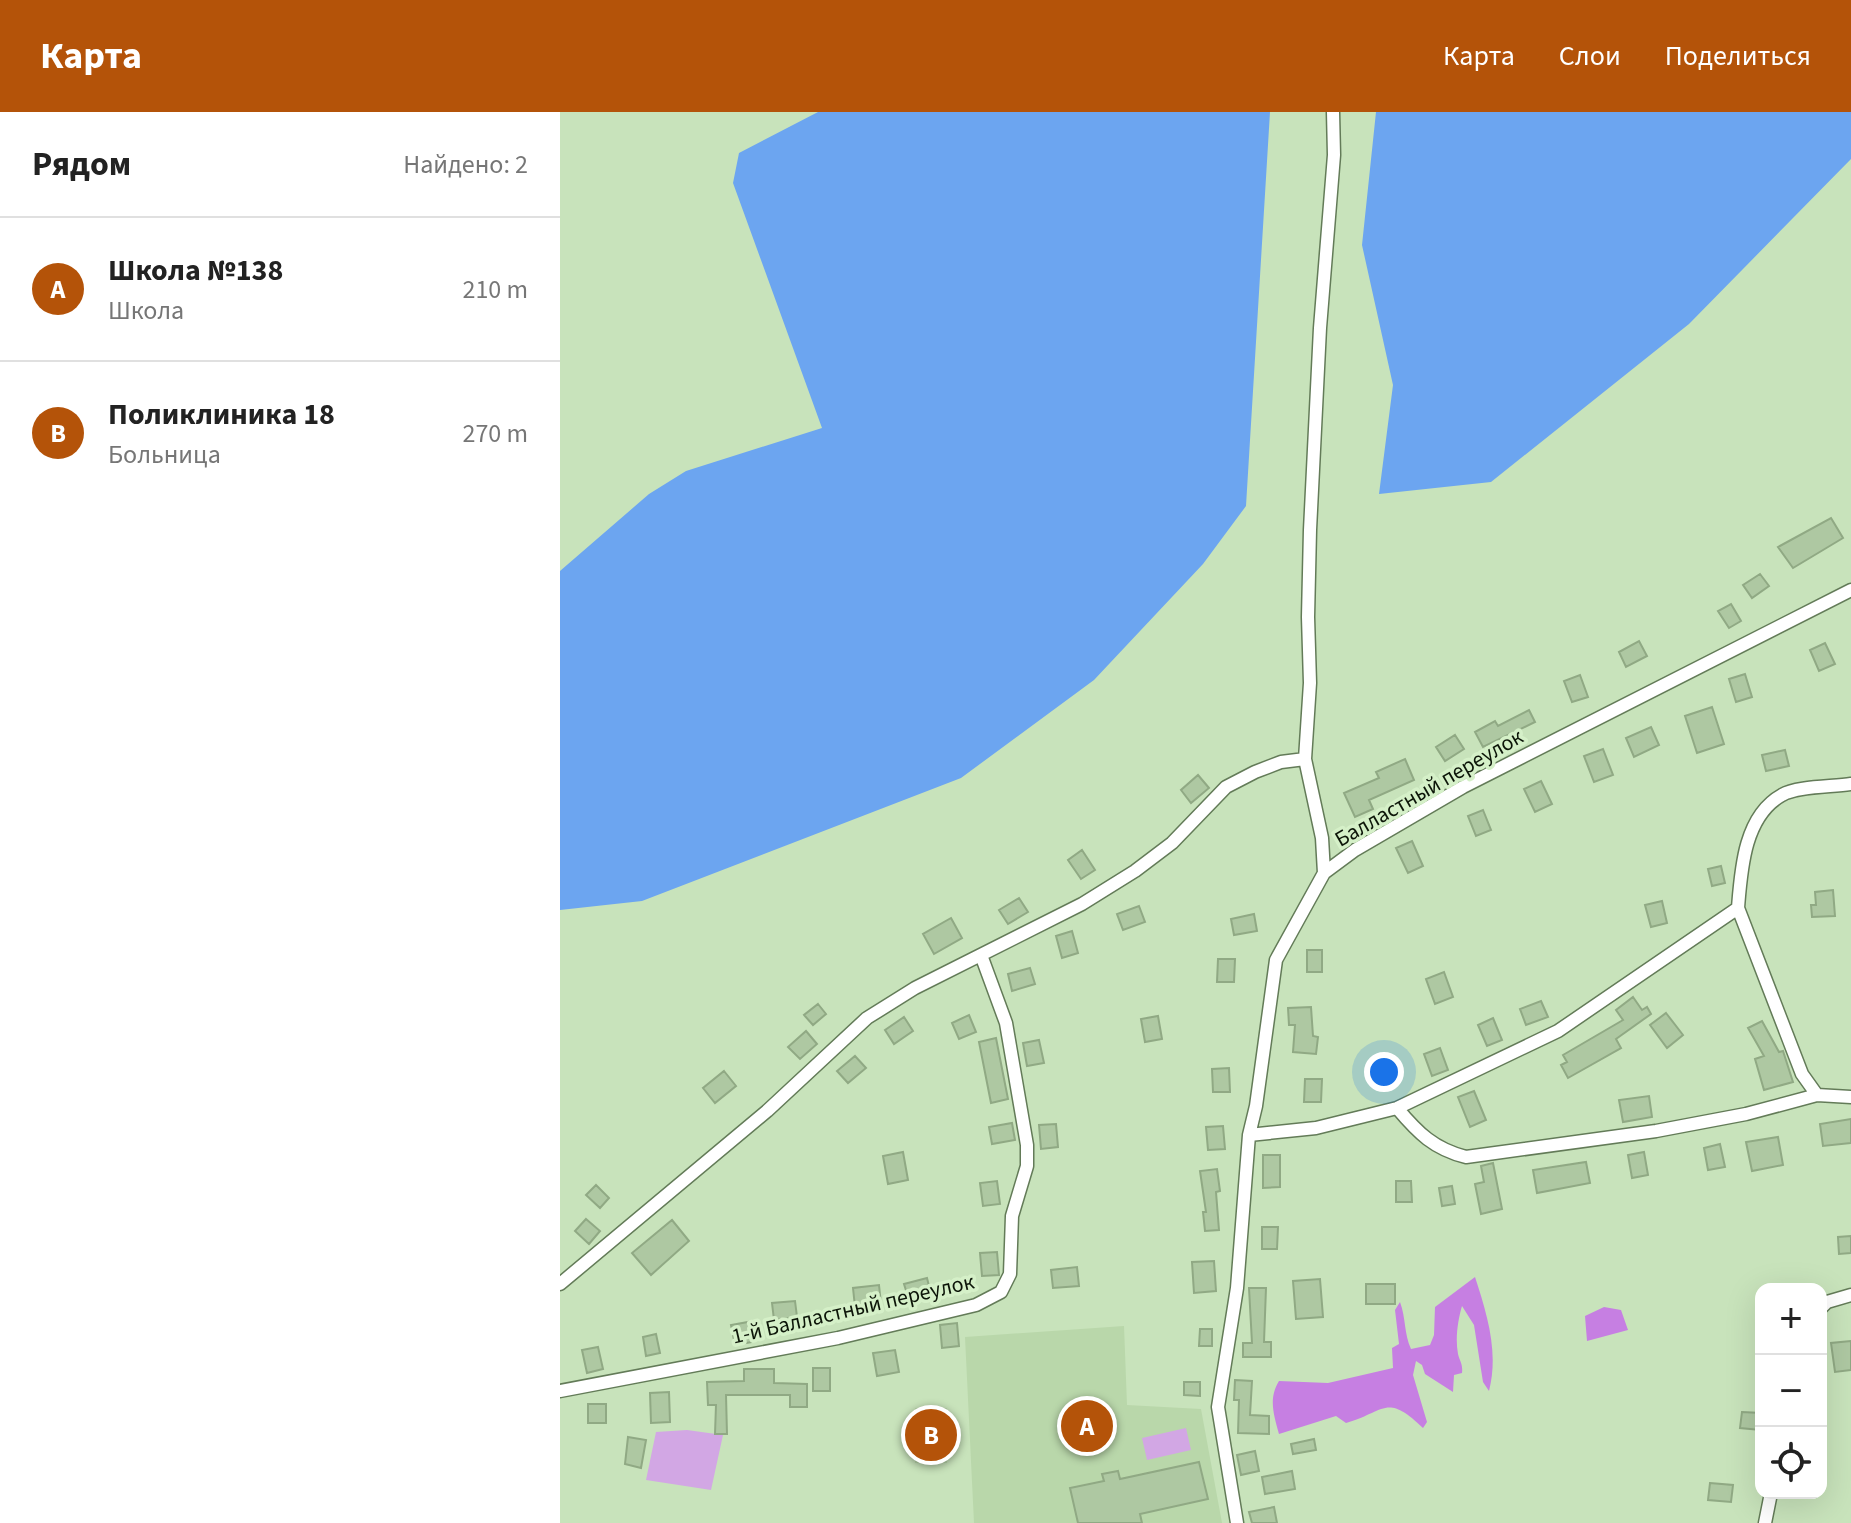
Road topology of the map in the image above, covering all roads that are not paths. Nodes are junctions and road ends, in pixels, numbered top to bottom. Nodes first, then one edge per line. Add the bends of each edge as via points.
1 (1333, 112) edge
2 (1851, 590) edge
3 (1305, 759) junction
4 (1851, 784) edge
5 (1324, 873) junction
6 (1738, 908) junction
7 (981, 955) junction
8 (1817, 1095) junction
9 (1851, 1097) edge
10 (1397, 1108) junction
11 (1249, 1135) junction
12 (560, 1284) edge
13 (1851, 1295) edge
14 (1827, 1302) edge
15 (560, 1391) edge
16 (1770, 1499) edge
17 (1237, 1523) edge
18 (1765, 1523) edge

1 - 3 street via 1311,514
2 - 5 street, Балластный переулок via 1463,787
3 - 5 street
3 - 7 street via 1268,767 1226,787 1172,843 1135,871
4 - 6 street via 1784,794 1766,808 1751,834 1741,869
5 - 11 street, Балластный переулок via 1276,960
6 - 8 street via 1796,1063
6 - 10 street via 1558,1031
7 - 12 street via 867,1018 767,1111
7 - 15 street, 1-й Балластный переулок via 1006,1023 1027,1145 1027,1166 1012,1216 1010,1274 1001,1292 976,1305 838,1338
8 - 9 street
8 - 10 street via 1656,1131 1466,1157 1442,1151
10 - 11 street via 1316,1128
11 - 17 street, Балластный переулок via 1237,1288 1218,1407
13 - 14 street
16 - 18 street

